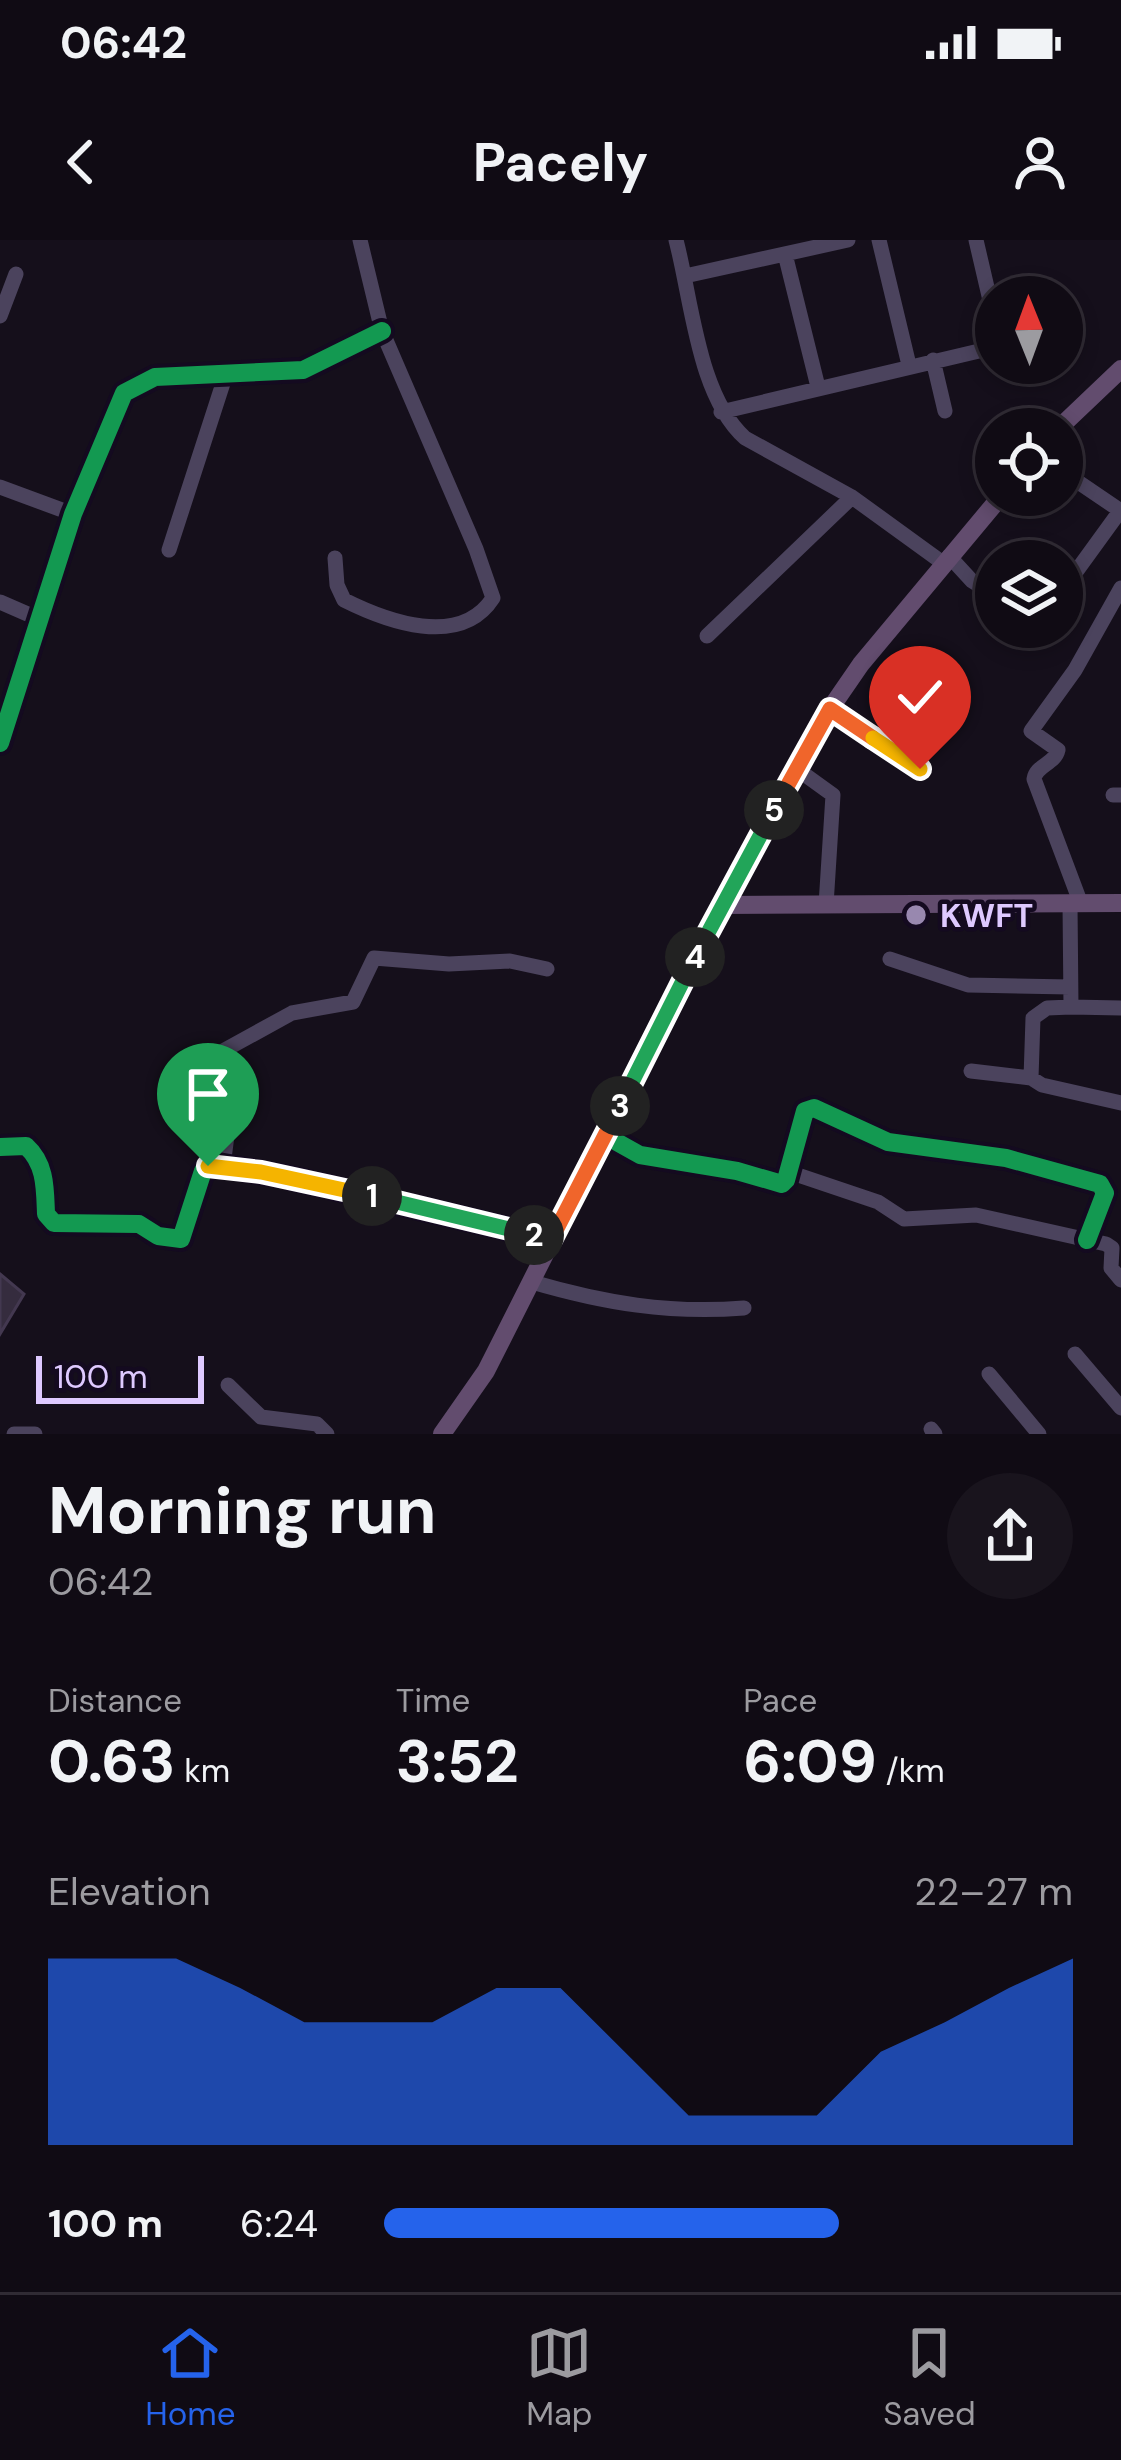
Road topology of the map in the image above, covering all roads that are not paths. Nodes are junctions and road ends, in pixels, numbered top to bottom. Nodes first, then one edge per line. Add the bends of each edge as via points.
1 (360, 240) edge
2 (676, 240) edge
3 (848, 240) edge
4 (878, 240) edge
5 (976, 240) edge
6 (785, 254) junction
7 (16, 274) dead end
8 (685, 276) junction
9 (984, 276) edge
10 (0, 316) edge
11 (382, 331) junction
12 (975, 351) edge
13 (933, 360) junction
14 (909, 365) junction
15 (1121, 369) edge
16 (226, 374) junction
17 (818, 387) junction
18 (1080, 408) edge
19 (945, 411) dead end
20 (721, 412) junction
21 (1083, 485) edge
22 (0, 487) edge
23 (852, 497) junction
24 (1121, 511) edge
25 (73, 514) junction
26 (984, 516) edge
27 (169, 550) dead end
28 (335, 559) dead end
29 (946, 560) junction
30 (1083, 563) edge
31 (975, 583) edge
32 (1121, 587) edge
33 (0, 602) edge
34 (39, 619) junction
35 (707, 636) dead end
36 (830, 709) junction
37 (3, 723) edge
38 (0, 743) edge
39 (797, 769) junction
40 (920, 769) dead end
41 (1121, 903) edge
42 (1076, 904) junction
43 (722, 905) junction
44 (826, 905) junction
45 (890, 959) dead end
46 (547, 969) dead end
47 (1070, 987) junction
48 (1071, 1007) junction
49 (1121, 1008) edge
50 (971, 1071) dead end
51 (1030, 1078) junction
52 (1121, 1103) edge
53 (606, 1136) junction
54 (0, 1147) edge
55 (224, 1166) junction
56 (789, 1172) junction
57 (551, 1240) junction
58 (1087, 1240) junction
59 (1121, 1280) edge
60 (532, 1282) junction
61 (744, 1308) dead end
62 (1075, 1354) dead end
63 (989, 1374) dead end
64 (228, 1385) dead end
65 (1121, 1408) edge
66 (444, 1433) edge
67 (14, 1434) edge
68 (35, 1434) edge
69 (327, 1434) edge
70 (1039, 1434) edge

1 - 11 street
2 - 8 street
3 - 6 street
4 - 14 street
5 - 9 street
6 - 8 street
6 - 17 street
7 - 10 street
8 - 20 street
11 - 16 street via 303,370
11 - 28 street via 493,598 452,626 400,622 344,600
12 - 13 street
13 - 14 street
13 - 19 street
14 - 17 street
15 - 18 main road
16 - 25 street via 155,377 130,388
16 - 27 street
17 - 20 street
20 - 23 street via 745,438
21 - 24 street
22 - 25 street
23 - 29 street
23 - 35 street
24 - 30 street
25 - 34 street
26 - 29 main road
29 - 31 street
29 - 36 main road
32 - 42 street via 1031,731 1058,750 1034,779
33 - 34 street
34 - 37 street
36 - 39 main road
36 - 40 street
37 - 38 street
39 - 43 main road
39 - 44 street via 832,795
41 - 42 main road
42 - 44 main road
42 - 47 street
43 - 44 main road
43 - 53 main road
45 - 47 street via 968,985
46 - 55 street via 374,958 352,1002 292,1013 221,1052 230,1113
47 - 48 street
48 - 49 street
48 - 51 street via 1039,1010 1033,1018
50 - 51 street
51 - 52 street
53 - 56 street via 640,1155 774,1184
53 - 57 main road
54 - 55 street via 33,1151 52,1222 140,1224 175,1240 185,1235 203,1171
55 - 57 street
56 - 58 street via 878,1202 904,1220 976,1214
56 - 58 street via 814,1108 888,1142 976,1152 1100,1184 1105,1193
57 - 60 main road
58 - 59 street via 1111,1246
60 - 61 street via 627,1306
60 - 66 main road
62 - 65 street
63 - 70 street
64 - 69 street via 261,1417 316,1424
67 - 68 street

